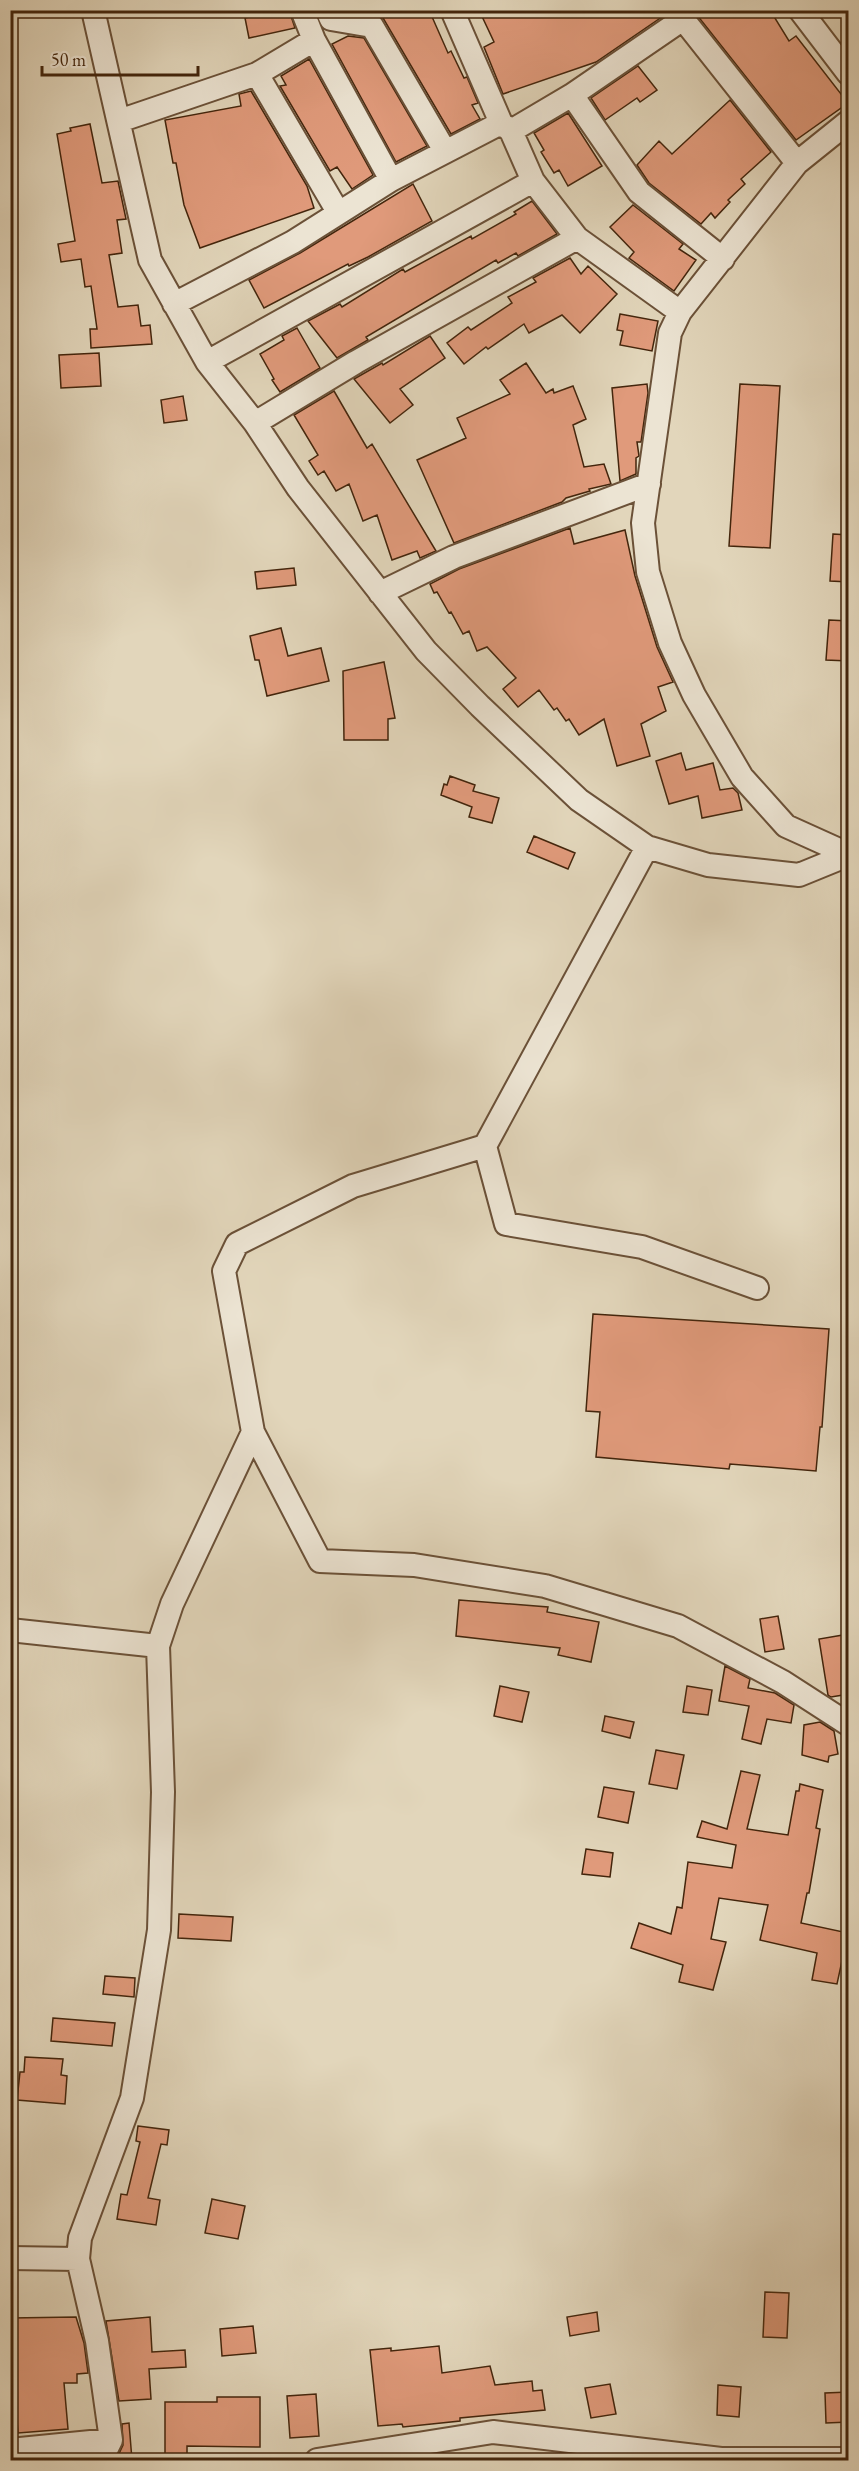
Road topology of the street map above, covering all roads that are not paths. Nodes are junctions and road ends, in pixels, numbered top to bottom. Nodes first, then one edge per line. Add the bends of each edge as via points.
1 (93, 10) edge
2 (302, 10) edge
3 (327, 10) edge
4 (452, 10) edge
5 (800, 10) edge
6 (691, 15) edge
7 (314, 40) junction
8 (849, 73) edge
9 (257, 74) junction
10 (572, 95) junction
11 (119, 121) junction
12 (849, 122) edge
13 (506, 127) junction
14 (445, 152) junction
15 (797, 163) junction
16 (391, 180) junction
17 (533, 181) junction
18 (338, 212) junction
19 (577, 238) junction
20 (723, 259) junction
21 (174, 304) junction
22 (680, 312) junction
23 (207, 362) junction
24 (255, 423) junction
25 (649, 484) junction
26 (380, 593) junction
27 (647, 847) junction
28 (849, 855) edge
29 (485, 1146) junction
30 (757, 1288) dead end
31 (253, 1432) junction
32 (10, 1630) edge
33 (158, 1646) junction
34 (849, 1724) edge
35 (10, 2258) edge
36 (78, 2259) junction
37 (111, 2440) junction
38 (10, 2450) edge
39 (849, 2459) edge
40 (102, 2460) edge
41 (317, 2460) edge

1 - 11 street
2 - 7 street
3 - 14 street via 331,19 372,26
4 - 13 street
5 - 8 street
6 - 10 street
6 - 15 street
7 - 9 street
7 - 16 street
9 - 11 street
9 - 18 street
10 - 13 street
10 - 20 street via 639,192
11 - 21 street via 150,260
12 - 15 street
13 - 14 street
13 - 17 street
14 - 16 street
15 - 20 street
16 - 18 street
17 - 19 street
17 - 23 street
18 - 21 street via 292,242
19 - 22 street
19 - 24 street
20 - 22 street
21 - 23 street
22 - 25 street via 670,333
23 - 24 street
24 - 26 street via 298,488
25 - 26 street via 454,557
25 - 28 street via 643,523 648,572 670,643 694,695 742,777 786,826
26 - 27 street via 426,651 480,706 579,800
27 - 28 street via 708,865 799,875
27 - 29 street
29 - 30 street via 506,1224 642,1247
29 - 31 street via 353,1186 237,1244 224,1271
31 - 33 street via 172,1604
31 - 34 street via 320,1561 414,1565 545,1586 678,1626 783,1682
32 - 33 street
33 - 36 street via 163,1792 159,1930 132,2098 80,2238
35 - 36 street
36 - 37 street via 97,2341
37 - 38 street
37 - 40 street
39 - 41 street via 721,2459 493,2432

